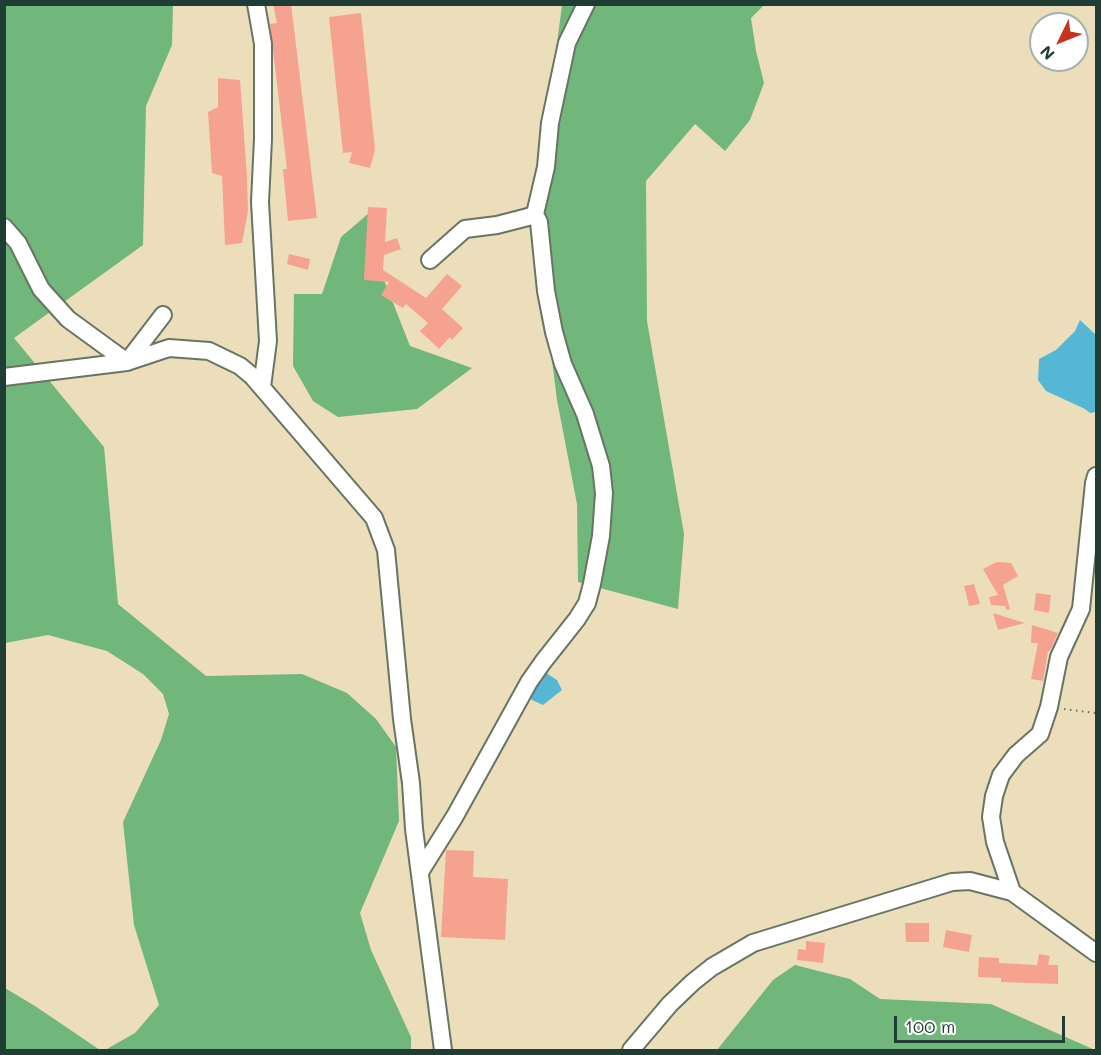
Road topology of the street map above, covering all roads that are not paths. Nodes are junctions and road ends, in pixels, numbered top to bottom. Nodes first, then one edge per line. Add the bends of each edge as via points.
1 (256, 4) edge
2 (586, 4) edge
3 (535, 214) junction
4 (4, 227) edge
5 (430, 260) dead end
6 (163, 315) dead end
7 (127, 362) junction
8 (4, 377) edge
9 (262, 387) junction
10 (1096, 476) edge
11 (420, 872) junction
12 (1012, 892) junction
13 (1096, 953) edge
14 (443, 1050) edge
15 (631, 1050) edge

1 - 9 street via 263,44 260,202 268,341
2 - 3 street via 567,43
3 - 5 street via 465,229
3 - 11 street via 554,332 601,466 601,536 587,603 529,682
4 - 7 street via 18,243 41,289 68,319
6 - 7 street
7 - 8 street
7 - 9 street via 169,348 209,351 240,366
9 - 11 street via 374,518 386,550
10 - 12 street via 1081,609 1059,657 1040,734 1001,775 994,796 991,817
11 - 14 street
12 - 13 street
12 - 15 street via 970,881 952,882 753,943 693,982

